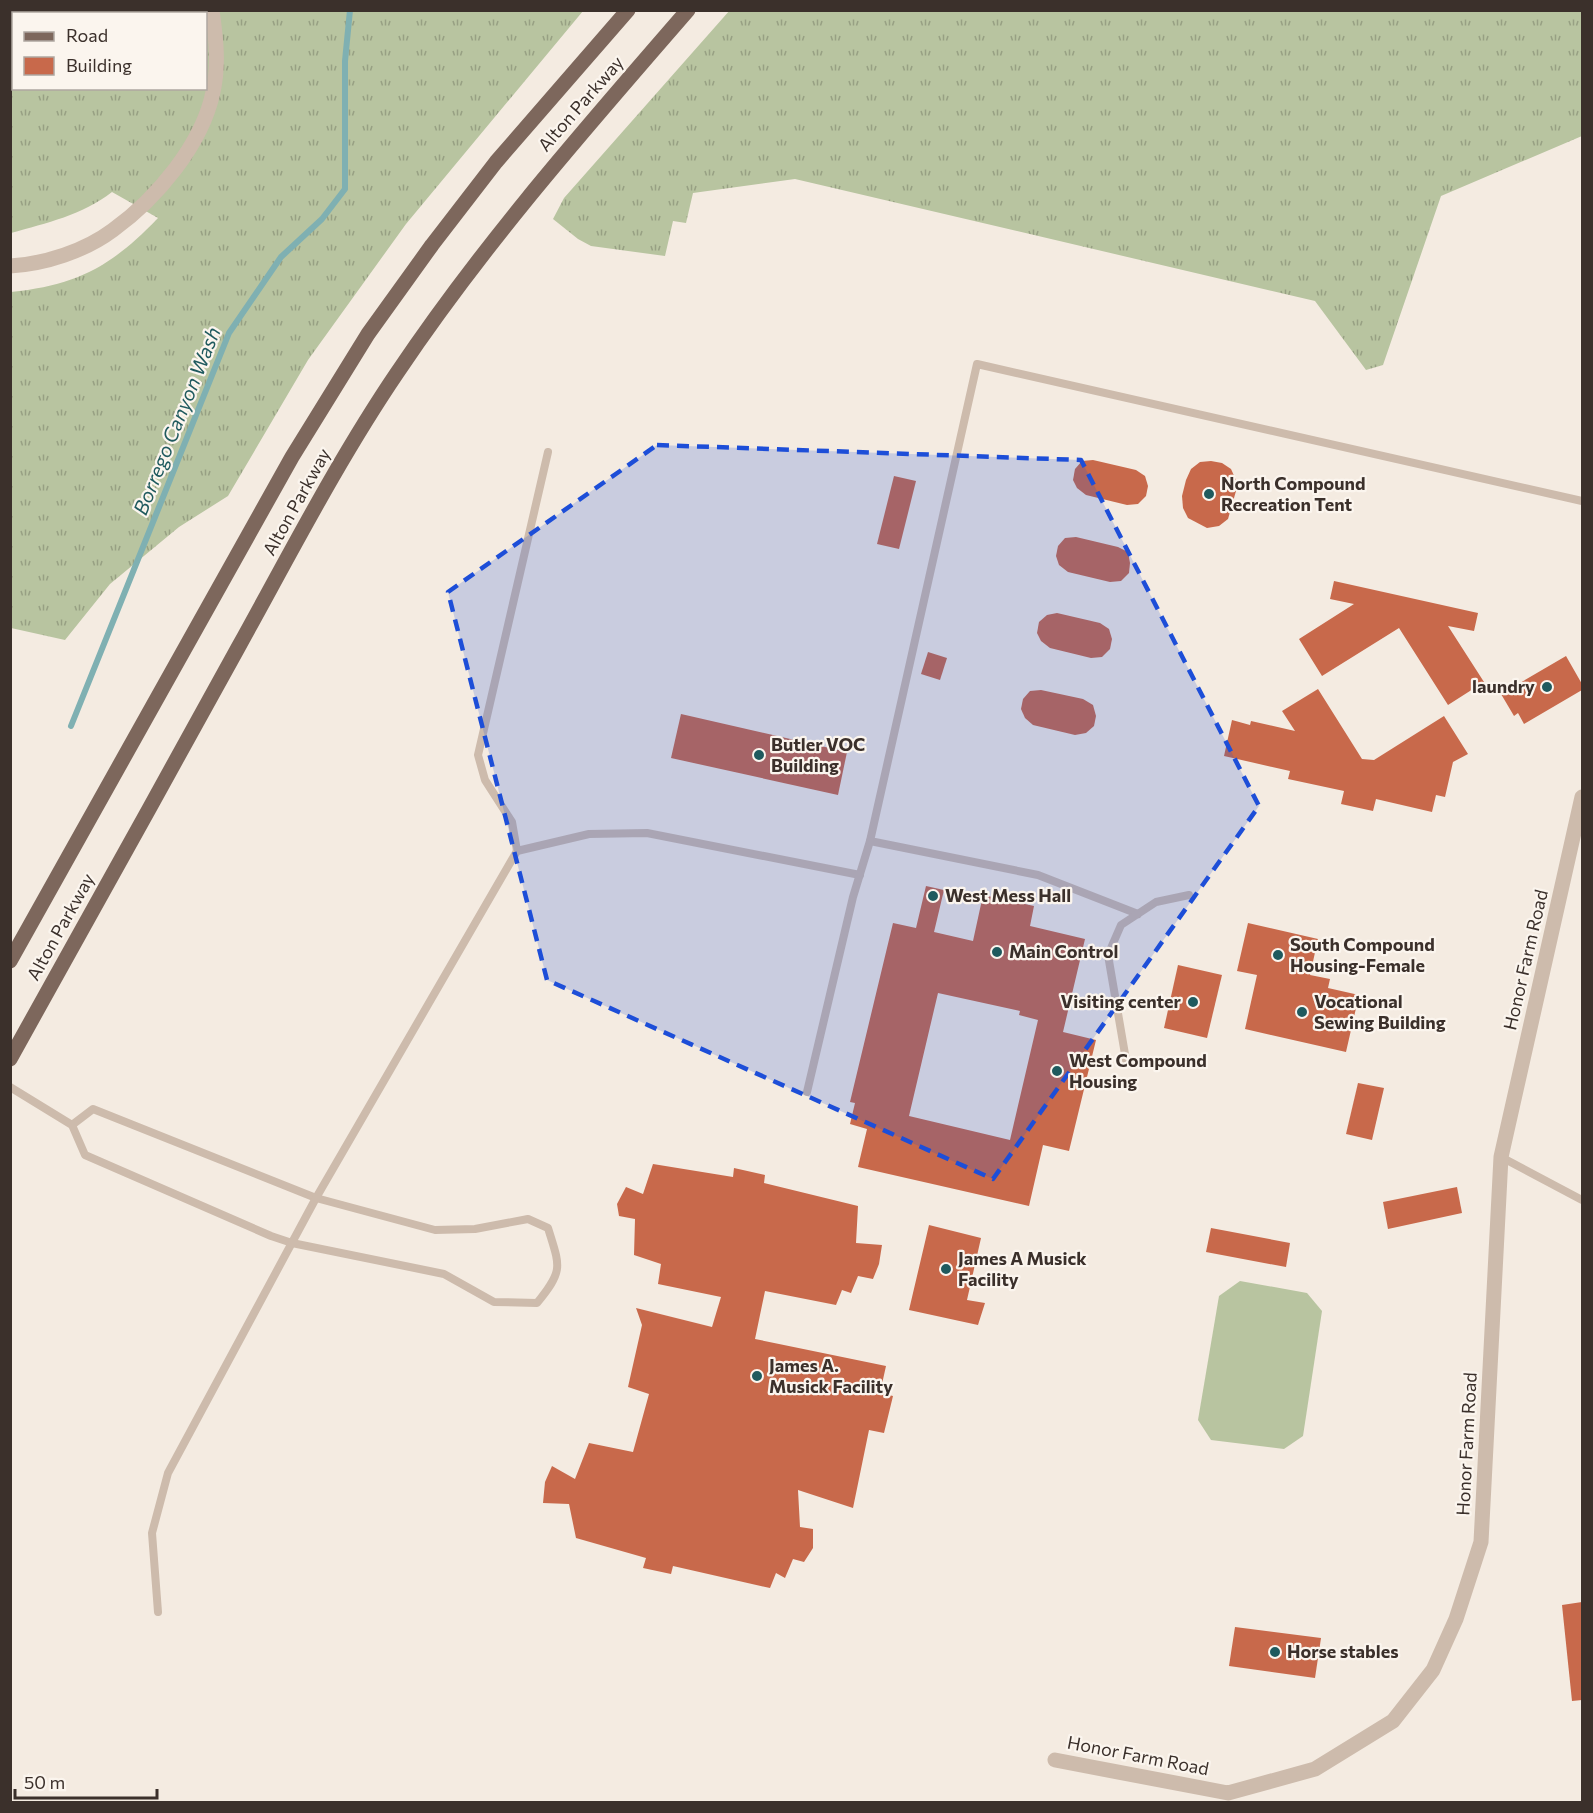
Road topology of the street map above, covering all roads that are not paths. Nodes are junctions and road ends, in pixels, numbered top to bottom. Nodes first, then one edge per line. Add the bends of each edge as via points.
1 (212, 10) edge
2 (628, 10) edge
3 (688, 10) edge
4 (10, 266) edge
5 (548, 452) dead end
6 (1582, 501) edge
7 (1582, 797) edge
8 (870, 841) junction
9 (517, 851) junction
10 (860, 875) junction
11 (1189, 895) dead end
12 (1138, 914) junction
13 (10, 961) edge
14 (10, 1059) edge
15 (1126, 1060) dead end
16 (10, 1087) edge
17 (807, 1092) dead end
18 (72, 1125) junction
19 (1501, 1157) junction
20 (316, 1198) junction
21 (1582, 1200) edge
22 (292, 1243) junction
23 (158, 1612) dead end
24 (1055, 1760) dead end

1 - 4 street via 217,67 213,95 189,149 167,179 112,231 77,250
2 - 13 main road, Alton Parkway via 490,170 368,334 292,457
3 - 14 main road, Alton Parkway via 502,227 396,375 333,477
5 - 9 lane via 478,755 485,780 512,822
6 - 8 lane via 977,364
7 - 19 street, Honor Farm Road
8 - 10 lane
8 - 12 lane via 1038,875
9 - 10 lane via 589,834 647,833
9 - 20 lane
10 - 17 lane
11 - 12 lane via 1156,902
12 - 15 lane via 1121,925 1108,955
16 - 18 lane
18 - 20 lane via 93,1108
18 - 22 lane via 85,1155
19 - 21 lane
19 - 24 street, Honor Farm Road via 1481,1542 1456,1619 1433,1670 1393,1721 1315,1769 1228,1793
20 - 22 lane
20 - 22 lane via 435,1230 475,1229 528,1219 548,1228 559,1262 553,1283 537,1303 494,1302 444,1274
22 - 23 lane via 168,1473 152,1533

